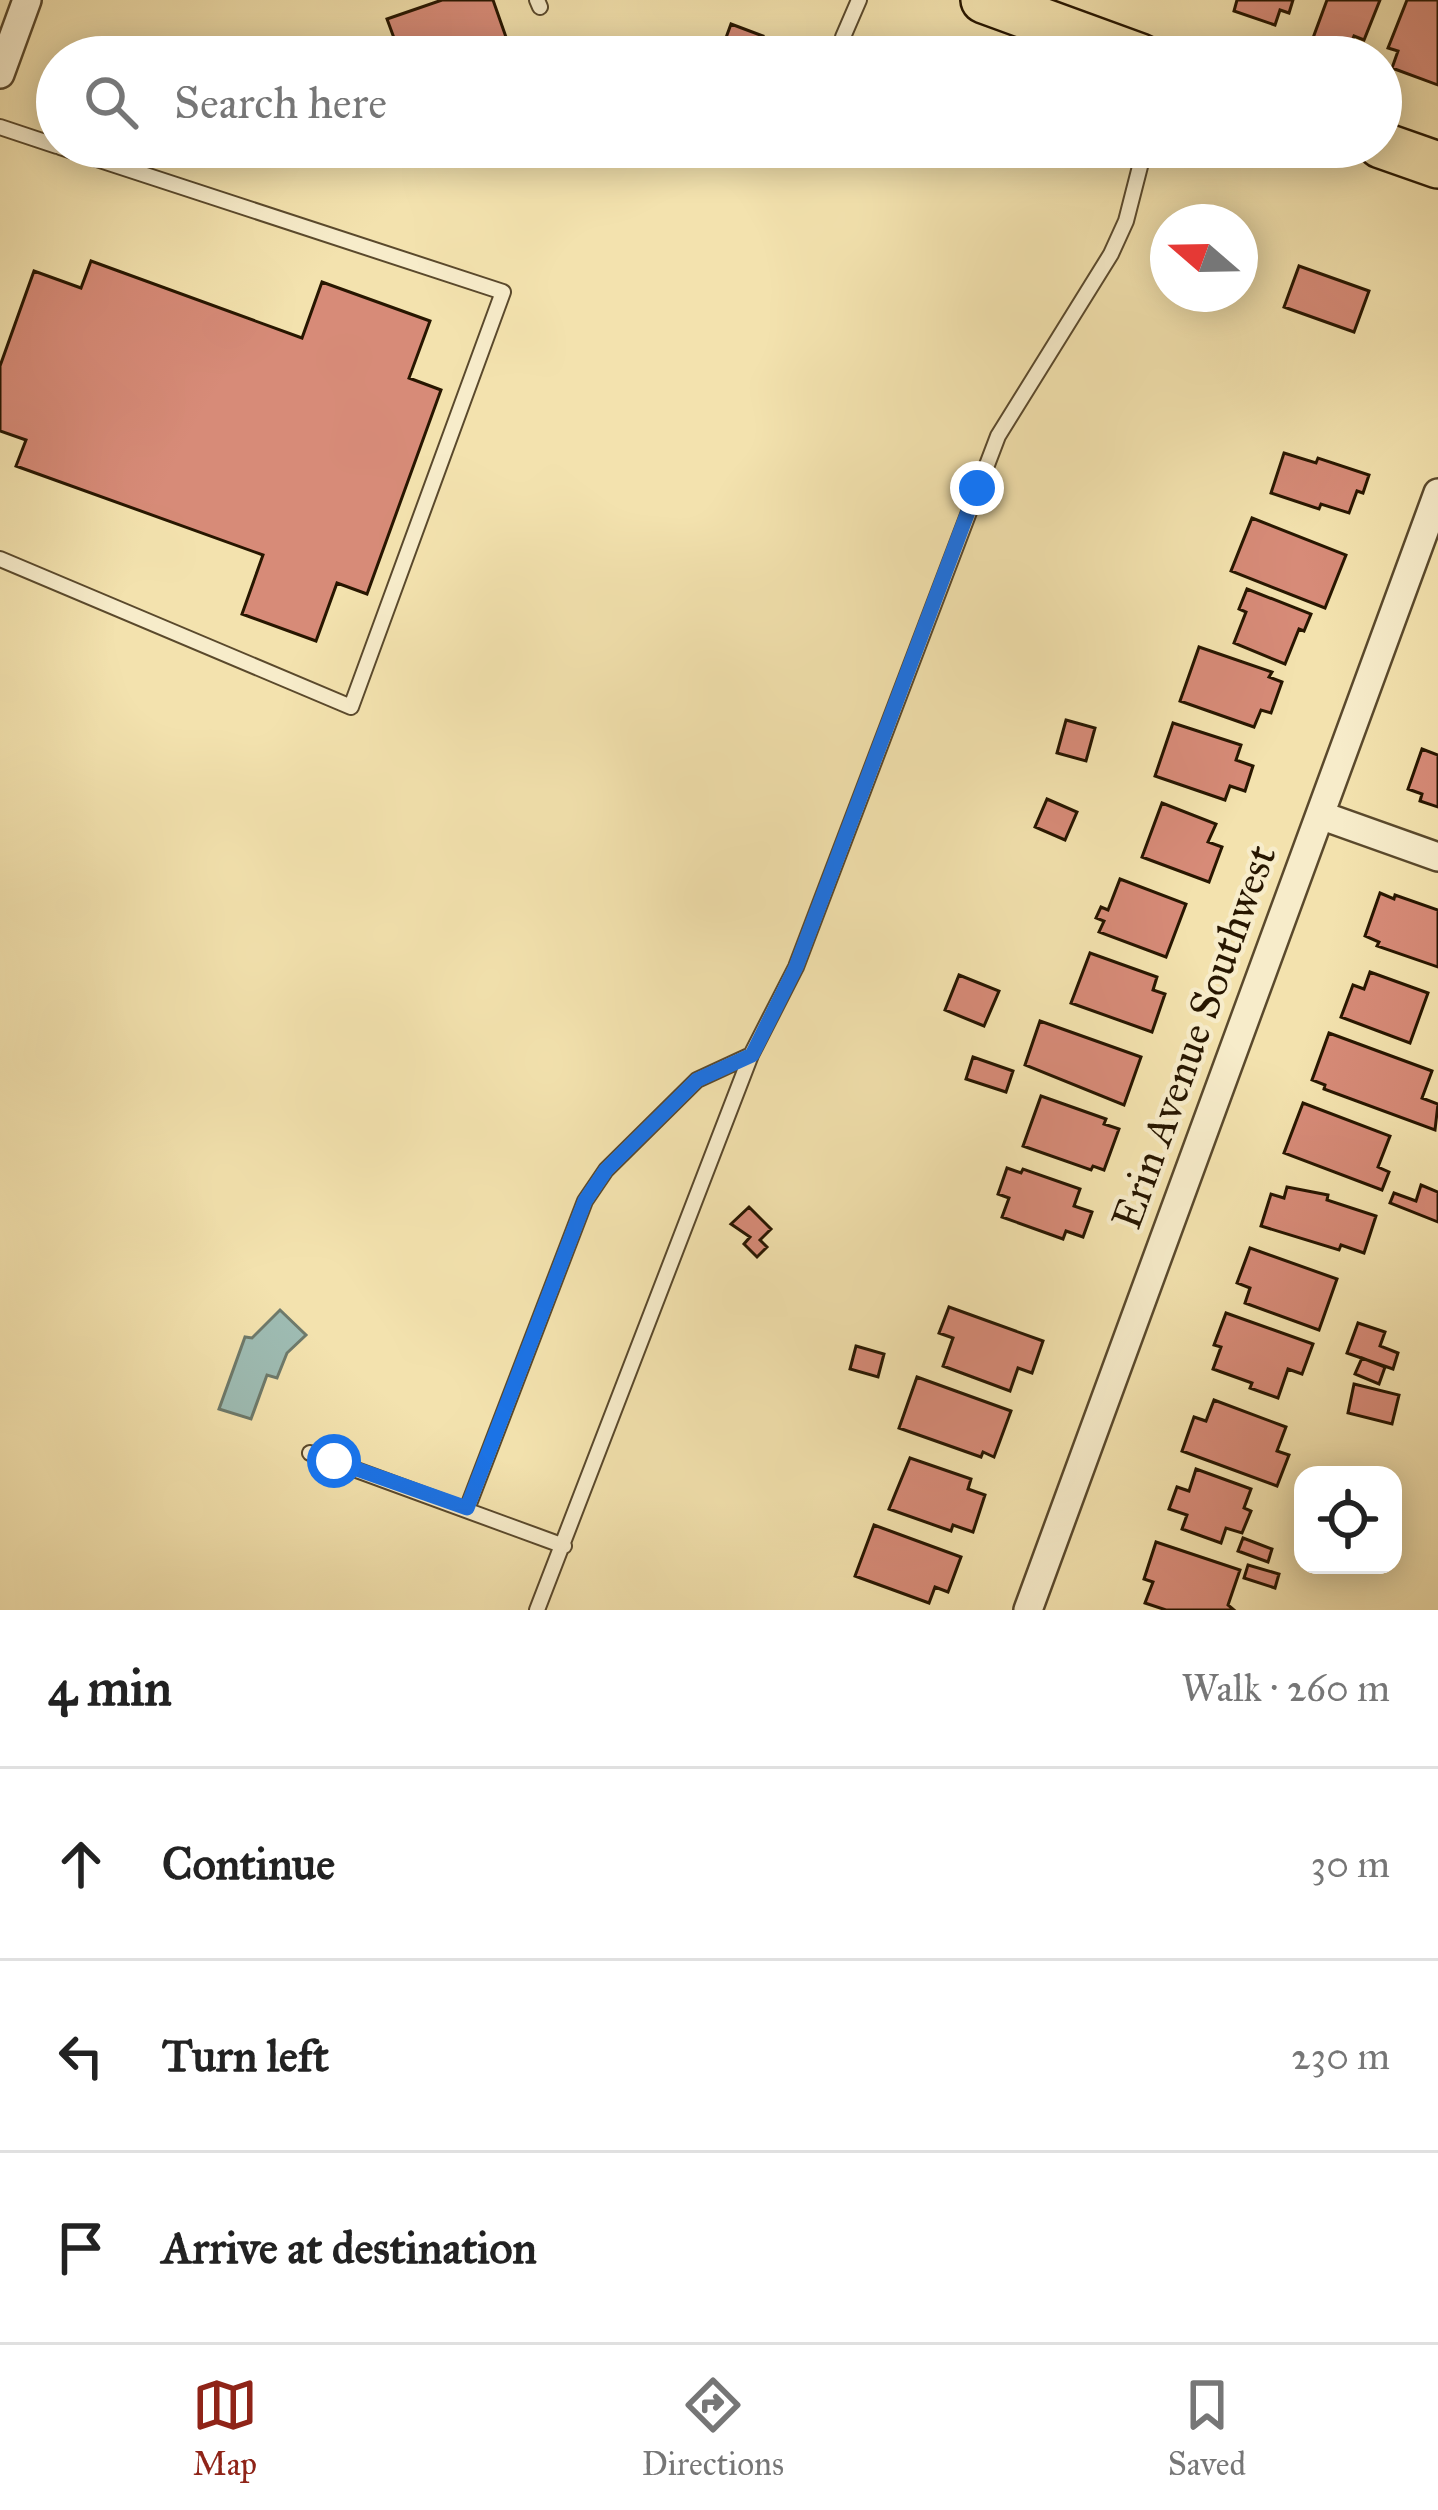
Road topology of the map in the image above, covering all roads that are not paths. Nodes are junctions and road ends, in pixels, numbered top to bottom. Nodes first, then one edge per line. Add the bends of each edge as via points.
1 (27, 0) edge
2 (859, 0) edge
3 (984, 0) edge
4 (8, 27) edge
5 (843, 36) edge
6 (1083, 36) edge
7 (0, 74) edge
8 (0, 128) edge
9 (36, 140) edge
10 (1402, 152) edge
11 (1438, 165) edge
12 (122, 168) edge
13 (1139, 168) edge
14 (1438, 493) edge
15 (0, 559) edge
16 (1320, 815) junction
17 (1438, 857) edge
18 (752, 1055) junction
19 (310, 1453) dead end
20 (467, 1508) junction
21 (564, 1546) junction
22 (537, 1610) edge
23 (1028, 1610) edge

1 - 4 street
2 - 5 lane
3 - 6 main road
4 - 7 street
8 - 9 lane
10 - 11 main road
12 - 15 lane via 503,292 351,707
13 - 18 lane via 1111,254 998,436 796,967
14 - 16 street, Erin Avenue Southwest
16 - 17 street
16 - 23 street, Erin Avenue Southwest
18 - 20 lane via 697,1080 585,1201
18 - 21 lane
19 - 20 lane
20 - 21 lane
21 - 22 lane

